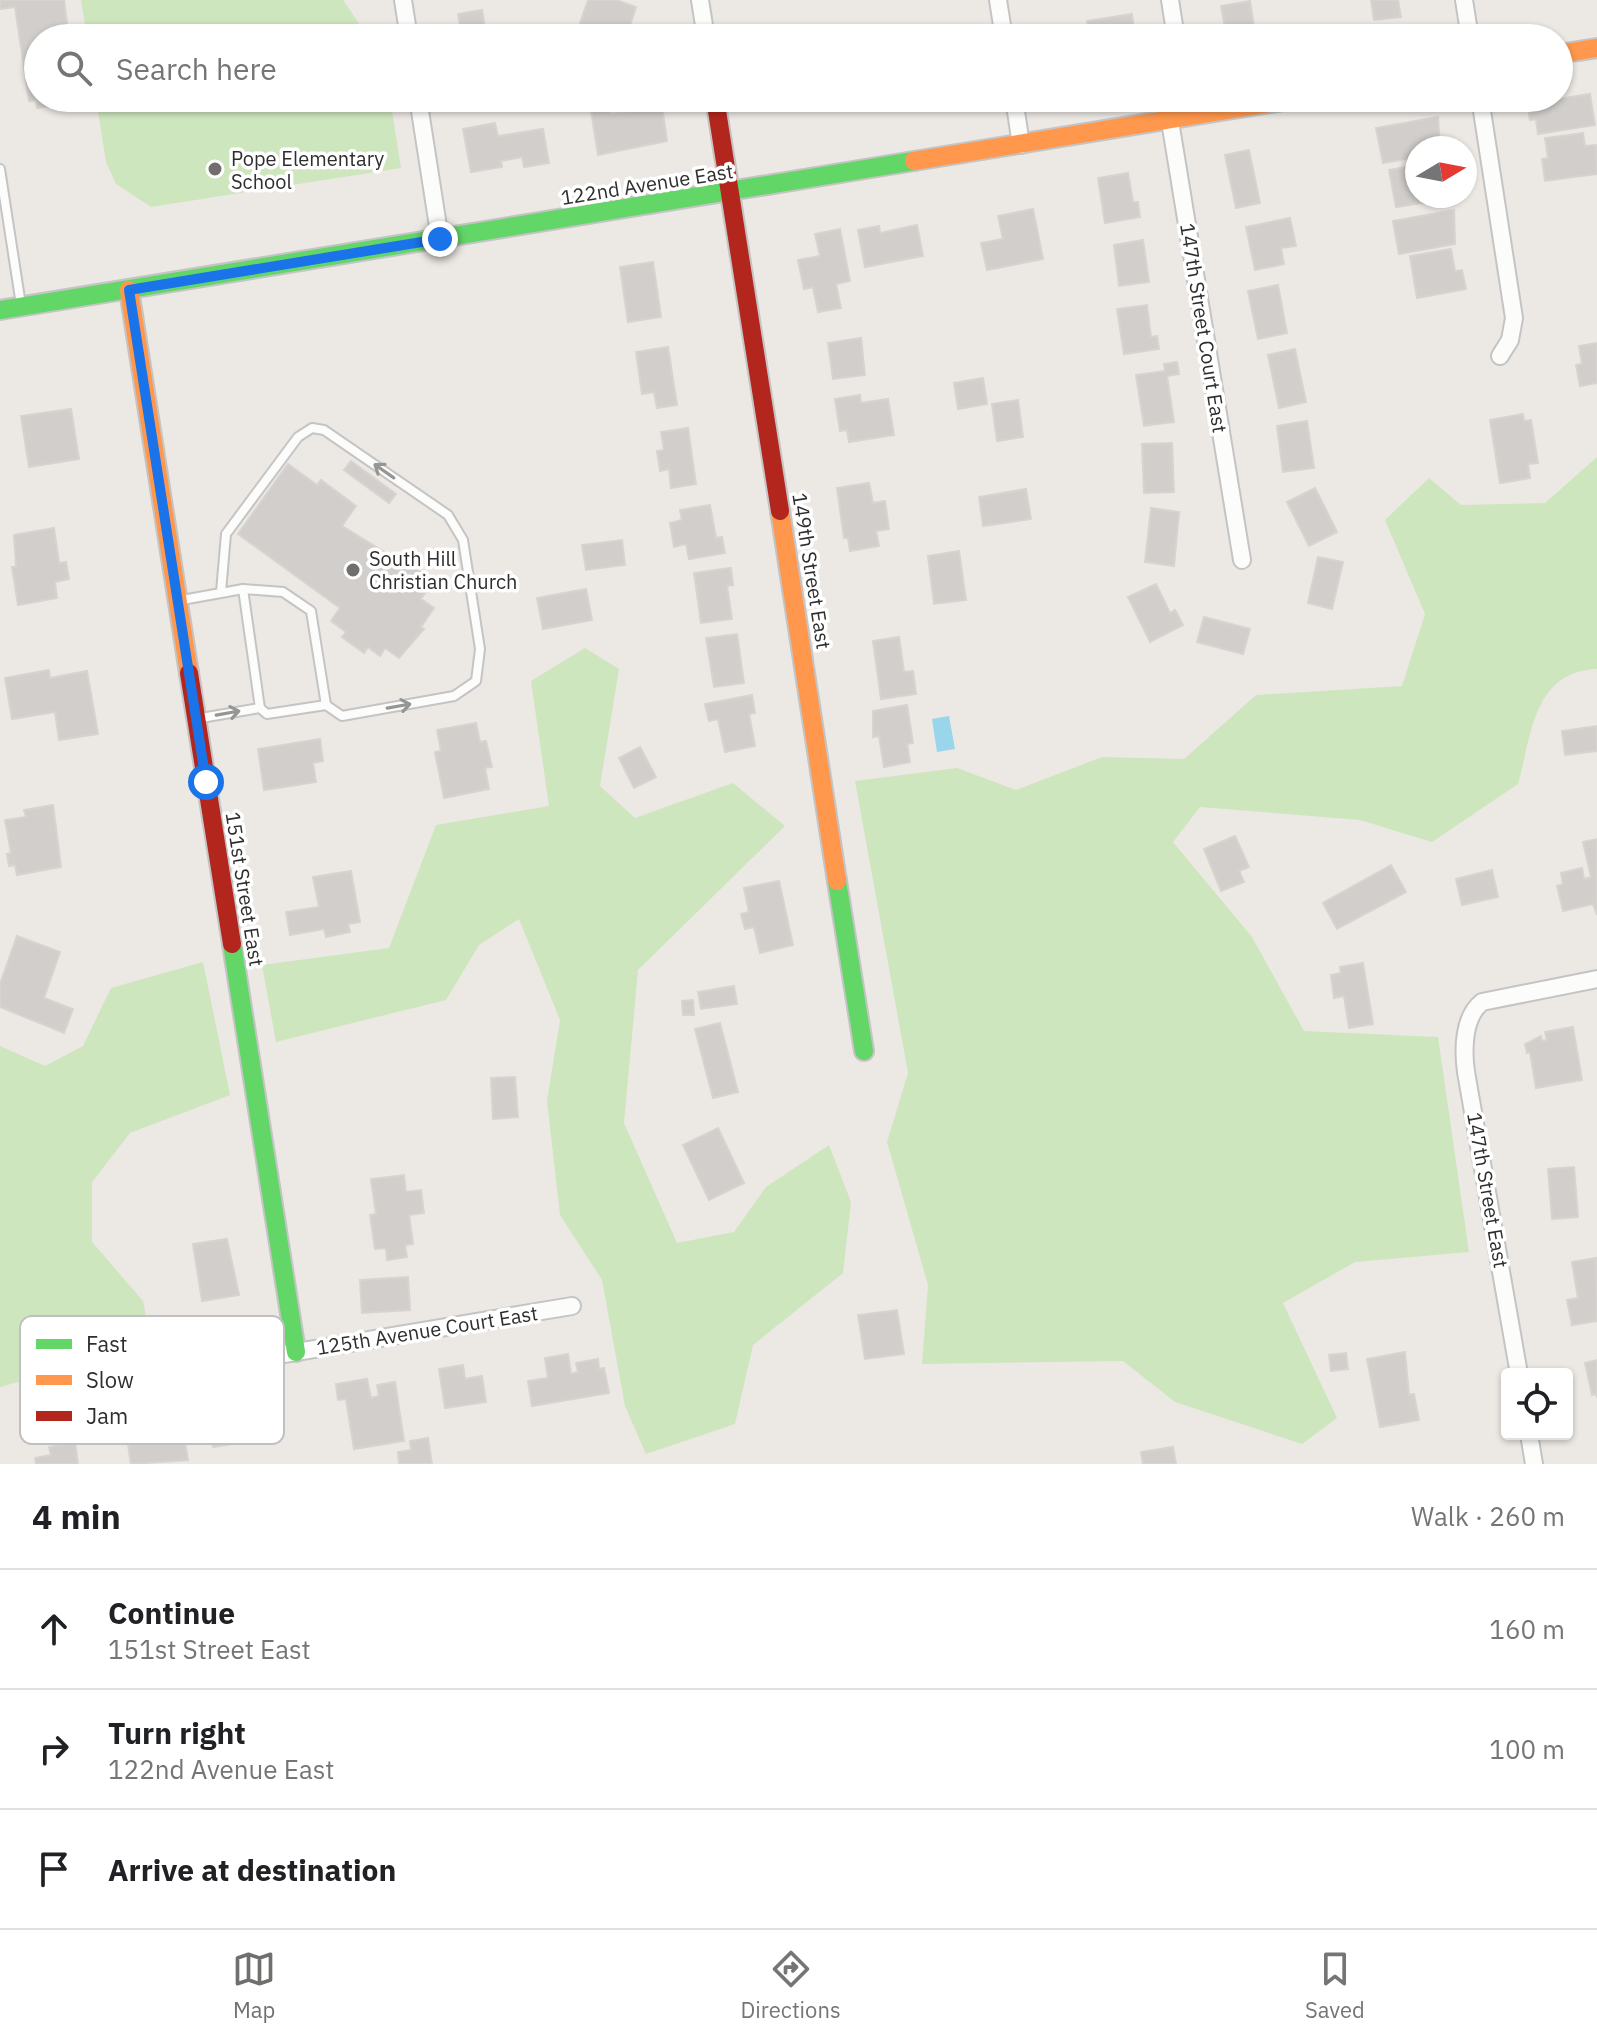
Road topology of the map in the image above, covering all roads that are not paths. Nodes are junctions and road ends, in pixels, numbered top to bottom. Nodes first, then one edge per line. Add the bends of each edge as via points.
1 (403, 0) edge
2 (700, 0) edge
3 (998, 0) edge
4 (1170, 0) edge
5 (1464, 0) edge
6 (407, 24) edge
7 (704, 24) edge
8 (1002, 24) edge
9 (1174, 24) edge
10 (1468, 24) edge
11 (1597, 48) edge
12 (1573, 52) edge
13 (420, 112) edge
14 (717, 112) edge
15 (1016, 112) edge
16 (1175, 112) edge
17 (1221, 112) edge
18 (1482, 112) edge
19 (1170, 121) junction
20 (1021, 145) junction
21 (0, 169) edge
22 (1, 188) edge
23 (731, 193) junction
24 (440, 239) junction
25 (129, 290) junction
26 (22, 306) junction
27 (0, 310) edge
28 (1500, 356) dead end
29 (1242, 560) dead end
30 (243, 589) junction
31 (221, 592) junction
32 (178, 601) junction
33 (326, 705) junction
34 (260, 708) junction
35 (196, 719) junction
36 (1597, 979) edge
37 (864, 1051) dead end
38 (572, 1306) dead end
39 (296, 1352) junction
40 (284, 1354) edge
41 (1518, 1368) edge
42 (1530, 1440) edge
43 (1534, 1464) edge

1 - 6 street
2 - 7 street
3 - 8 street
4 - 9 street
5 - 10 street
11 - 12 street
13 - 24 street
14 - 23 street, 149th Street East
15 - 20 street
16 - 19 street
17 - 19 street, 122nd Avenue East
18 - 28 street via 1514,318
19 - 20 street, 122nd Avenue East
19 - 29 street, 147th Street Court East
20 - 23 street, 122nd Avenue East
21 - 22 lane
22 - 26 lane
23 - 24 street, 122nd Avenue East
23 - 37 street, 149th Street East
24 - 25 street, 122nd Avenue East
25 - 26 street, 122nd Avenue East
25 - 32 street, 151st Street East
26 - 27 street, 122nd Avenue East
30 - 31 lane
30 - 33 lane via 283,592 311,611
30 - 34 lane
31 - 32 lane
33 -> 31 lane via 342,716 454,696 476,681 480,649 463,540 448,515 324,430 312,428 298,437 226,534
32 - 35 street, 151st Street East
33 - 34 lane via 267,714
35 -> 34 lane
35 - 39 street, 151st Street East
36 - 41 street, 147th Street East via 1494,998 1475,1007 1463,1053
38 - 39 street, 125th Avenue Court East
39 - 40 street, 125th Avenue Court East
42 - 43 street

